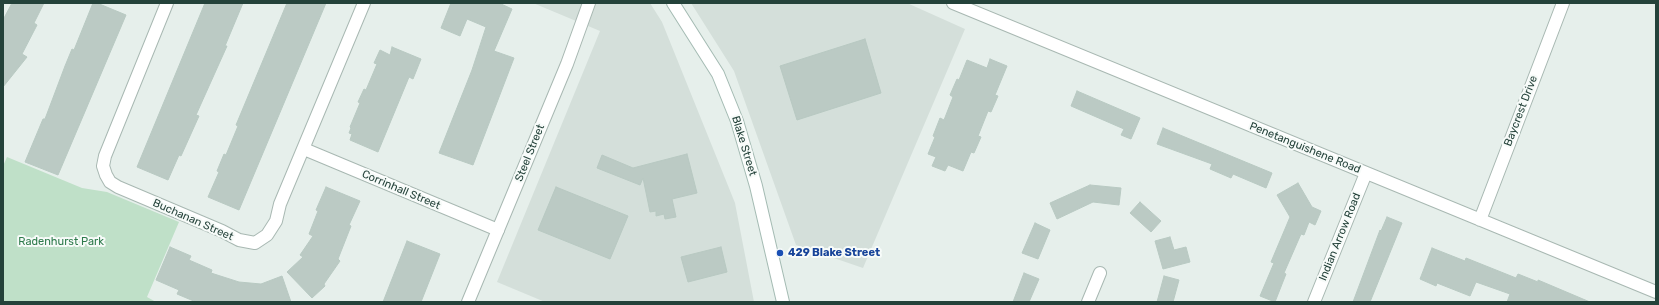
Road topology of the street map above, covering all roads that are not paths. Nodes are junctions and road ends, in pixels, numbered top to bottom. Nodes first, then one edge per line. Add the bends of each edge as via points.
1 (167, 3) edge
2 (364, 3) edge
3 (589, 3) edge
4 (673, 3) edge
5 (953, 3) edge
6 (1562, 3) edge
7 (304, 148) junction
8 (1366, 173) junction
9 (1480, 220) junction
10 (498, 230) junction
11 (1100, 273) dead end
12 (1656, 292) edge
13 (468, 302) edge
14 (783, 302) edge
15 (1088, 302) edge
16 (1314, 302) edge

1 - 7 street, Buchanan Street via 105,156 103,166 110,182 118,188 239,240 255,243 267,235 276,221 280,204
2 - 7 street, Buchanan Street
3 - 10 street, Steel Street via 567,64
4 - 14 street, Blake Street via 718,74 737,121 756,186
5 - 8 street, Penetanguishene Road
6 - 9 street, Baycrest Drive
7 - 10 street, Corrinhall Street
8 - 9 street, Penetanguishene Road
8 - 16 street, Indian Arrow Road
9 - 12 street, Penetanguishene Road
10 - 13 street, Steel Street
11 - 15 street

